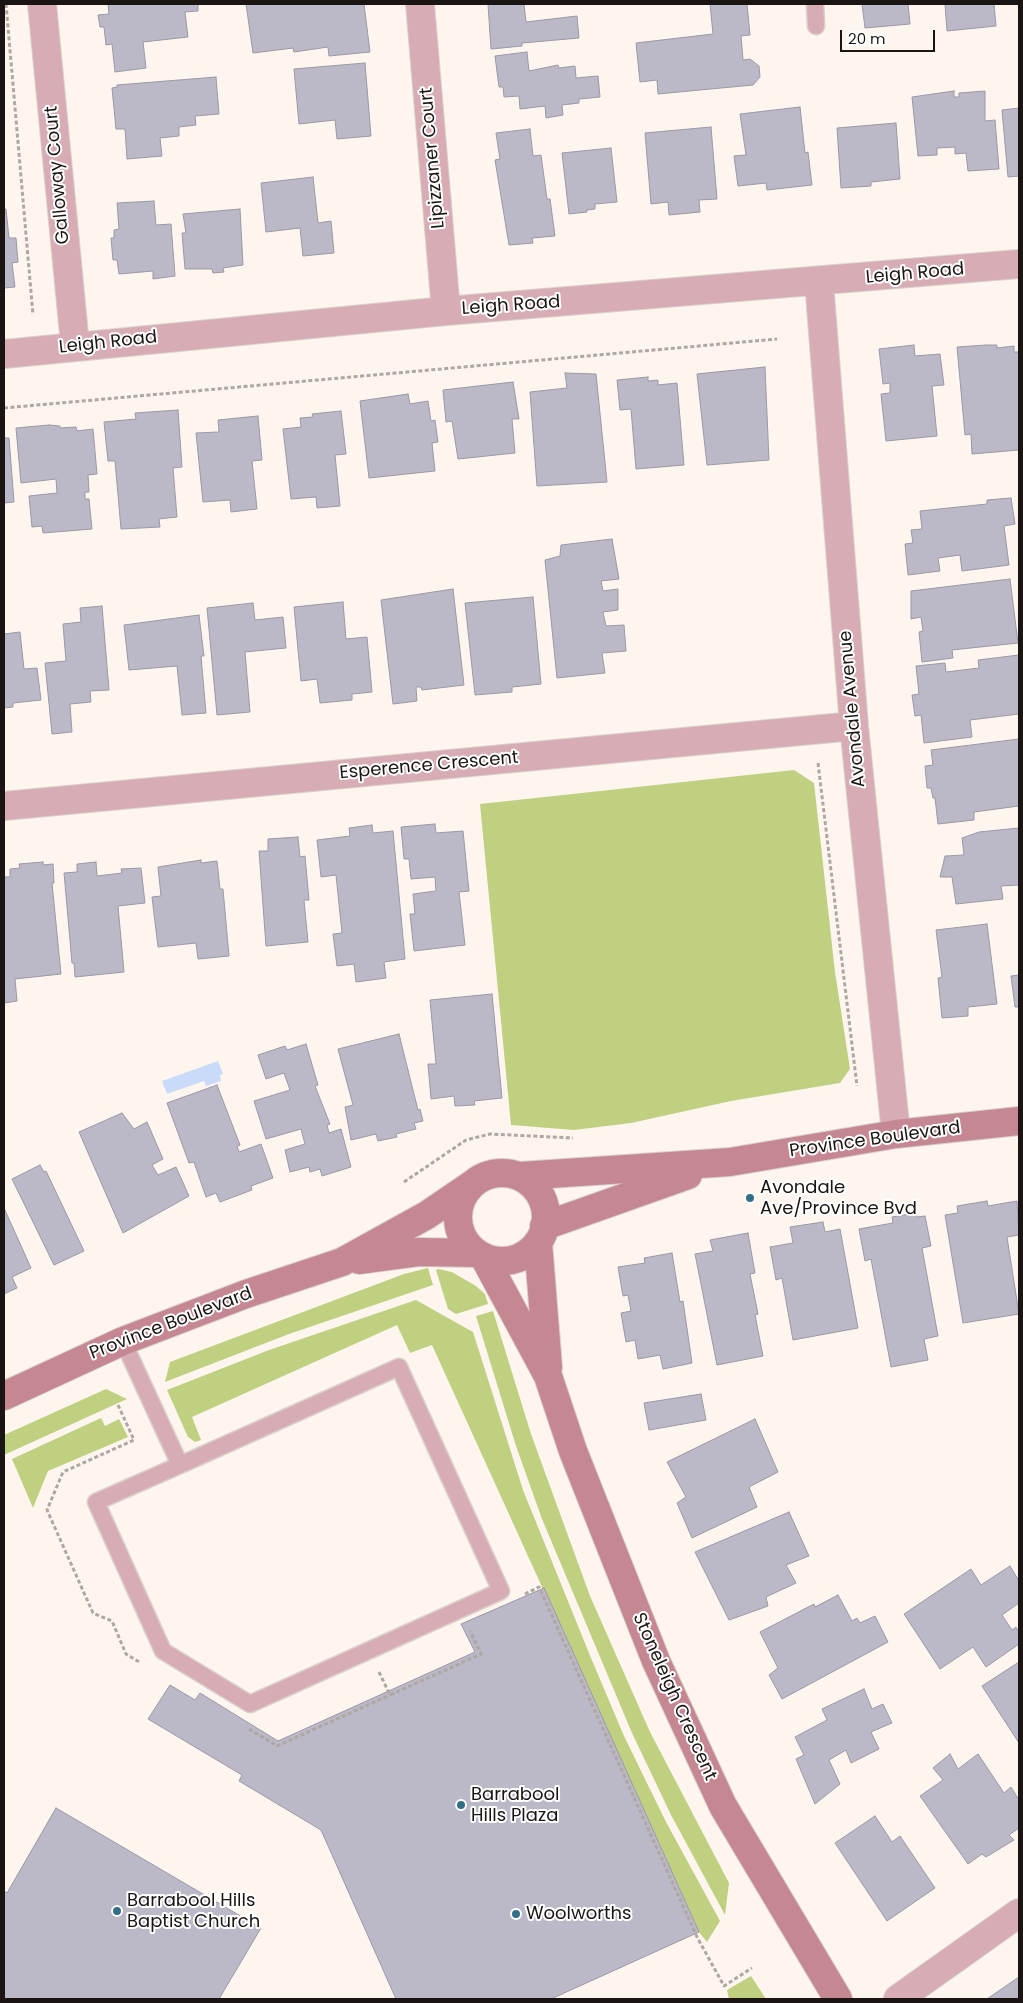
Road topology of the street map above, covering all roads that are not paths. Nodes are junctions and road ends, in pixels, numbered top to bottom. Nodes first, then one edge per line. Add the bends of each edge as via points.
1 (42, 4) edge
2 (420, 4) edge
3 (816, 4) edge
4 (816, 26) dead end
5 (1019, 264) edge
6 (818, 282) junction
7 (446, 311) junction
8 (75, 345) junction
9 (4, 354) edge
10 (854, 726) junction
11 (4, 806) edge
12 (1019, 1121) edge
13 (896, 1134) junction
14 (730, 1162) junction
15 (520, 1176) junction
16 (474, 1182) junction
17 (541, 1234) junction
18 (480, 1255) junction
19 (342, 1262) junction
20 (123, 1340) junction
21 (548, 1376) junction
22 (4, 1396) edge
23 (180, 1465) junction
24 (1019, 1913) edge
25 (838, 1999) edge
26 (898, 1999) edge

1 - 8 street, Galloway Court
2 - 7 street, Lipizzaner Court
3 - 4 lane
5 - 6 street, Leigh Road
6 - 7 street, Leigh Road
6 - 10 street, Avondale Avenue
7 - 8 street, Leigh Road
8 - 9 street, Leigh Road
10 - 11 street, Esperence Crescent
10 - 13 street, Avondale Avenue
12 - 13 street, Province Boulevard
13 - 14 street, Province Boulevard
14 - 15 street, Province Boulevard
14 - 17 street, Province Boulevard via 672,1179
15 - 16 street, Province Boulevard via 504,1172
15 - 17 street via 534,1186 543,1200 546,1216
16 - 18 street via 458,1210 459,1226 465,1241
16 - 19 street, Province Boulevard via 426,1215
17 - 18 street, Province Boulevard via 527,1253 514,1260 498,1261
17 - 21 street, Stoneleigh Crescent
18 - 19 street, Province Boulevard via 418,1252
18 - 21 street, Stoneleigh Crescent
19 - 20 street, Province Boulevard
20 - 22 street, Province Boulevard
20 - 23 lane
21 - 25 street, Stoneleigh Crescent via 573,1451 656,1662 723,1806
23 - 23 lane via 96,1502 163,1651 250,1704 500,1591 399,1367
24 - 26 street

